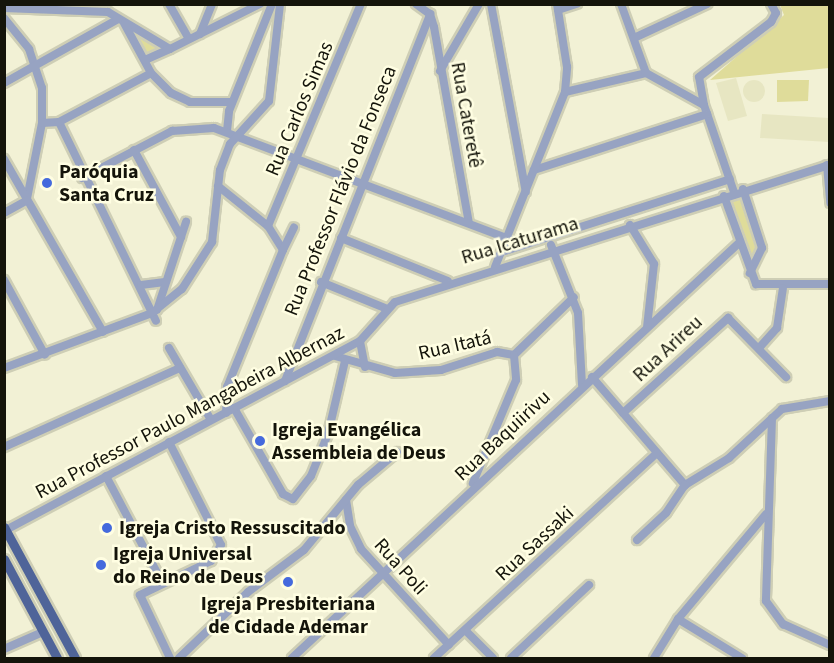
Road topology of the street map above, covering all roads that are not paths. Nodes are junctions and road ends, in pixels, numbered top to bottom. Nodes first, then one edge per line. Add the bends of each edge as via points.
1 (169, 4) edge
2 (212, 4) edge
3 (260, 4) edge
4 (272, 4) edge
5 (280, 4) edge
6 (361, 4) edge
7 (416, 4) edge
8 (479, 4) edge
9 (491, 4) edge
10 (577, 4) edge
11 (621, 4) edge
12 (707, 4) edge
13 (771, 4) edge
14 (557, 7) edge
15 (4, 8) edge
16 (106, 8) edge
17 (429, 14) junction
18 (4, 18) edge
19 (121, 20) junction
20 (200, 34) junction
21 (634, 38) junction
22 (189, 39) junction
23 (170, 49) junction
24 (145, 60) junction
25 (36, 66) junction
26 (440, 71) junction
27 (151, 73) junction
28 (646, 73) junction
29 (4, 83) edge
30 (565, 92) junction
31 (232, 102) junction
32 (704, 105) junction
33 (707, 114) junction
34 (59, 122) junction
35 (42, 123) junction
36 (226, 130) junction
37 (236, 133) junction
38 (135, 150) junction
39 (298, 156) junction
40 (4, 159) edge
41 (828, 165) edge
42 (534, 170) junction
43 (82, 178) junction
44 (730, 179) junction
45 (364, 182) junction
46 (218, 186) junction
47 (743, 189) junction
48 (526, 192) junction
49 (734, 192) junction
50 (724, 196) junction
51 (27, 200) junction
52 (830, 204) edge
53 (4, 213) edge
54 (186, 222) dead end
55 (469, 223) junction
56 (630, 225) junction
57 (268, 226) junction
58 (294, 227) dead end
59 (181, 237) junction
60 (341, 238) junction
61 (510, 238) junction
62 (548, 238) junction
63 (740, 242) junction
64 (553, 248) junction
65 (283, 249) junction
66 (505, 251) junction
67 (495, 268) junction
68 (750, 273) junction
69 (4, 280) edge
70 (448, 281) junction
71 (165, 282) junction
72 (321, 282) junction
73 (830, 284) edge
74 (141, 285) junction
75 (783, 288) junction
76 (574, 297) junction
77 (385, 308) junction
78 (155, 314) junction
79 (647, 327) junction
80 (103, 332) junction
81 (360, 341) junction
82 (169, 348) dead end
83 (759, 348) junction
84 (45, 355) junction
85 (514, 355) junction
86 (335, 356) junction
87 (345, 361) junction
88 (366, 367) junction
89 (4, 368) edge
90 (180, 368) junction
91 (592, 377) junction
92 (786, 377) dead end
93 (285, 381) junction
94 (582, 385) junction
95 (830, 401) edge
96 (230, 411) junction
97 (623, 413) junction
98 (772, 418) junction
99 (211, 420) junction
100 (169, 442) junction
101 (4, 447) edge
102 (397, 452) dead end
103 (657, 453) junction
104 (106, 476) junction
105 (685, 485) junction
106 (471, 487) junction
107 (346, 500) junction
108 (766, 514) junction
109 (5, 529) edge
110 (637, 540) dead end
111 (4, 560) edge
112 (382, 571) junction
113 (162, 582) junction
114 (589, 585) dead end
115 (678, 619) junction
116 (466, 631) junction
117 (43, 632) junction
118 (449, 645) junction
119 (830, 645) edge
120 (4, 649) edge
121 (57, 658) edge
122 (75, 658) edge
123 (170, 658) edge
124 (179, 658) edge
125 (292, 658) edge
126 (435, 658) edge
127 (493, 658) edge
128 (511, 658) edge
129 (654, 658) edge
130 (742, 658) edge

1 - 22 street
2 - 20 street
3 - 20 street
4 - 31 street
5 - 37 street via 269,101 255,123
6 - 39 street, Rua Carlos Simas
7 - 17 street
8 - 26 street
9 - 48 street
10 - 14 street
11 - 21 street
12 - 21 street
13 - 32 street via 776,13 771,22 699,76
14 - 30 street via 567,67
15 - 16 street
16 - 19 street
17 - 26 street, Rua Cateretê
17 - 45 street, Rua Professor Flávio da Fonseca
18 - 25 street
19 - 23 street
19 - 24 street
19 - 25 street
20 - 22 street
21 - 28 street
22 - 23 street
23 - 24 street
24 - 27 street
25 - 29 street
25 - 35 street
26 - 55 street, Rua Cateretê
27 - 31 street via 171,93 190,102
27 - 34 street
28 - 30 street
28 - 32 street
30 - 42 street
31 - 36 street
32 - 33 street
33 - 42 street
33 - 44 street
34 - 35 street
34 - 43 street
35 - 51 street
36 - 37 street
36 - 38 street via 184,127
37 - 39 street
37 - 46 street
38 - 43 street
38 - 59 street
39 - 45 street
39 - 57 street, Rua Carlos Simas
40 - 51 street
41 - 47 street, Rua Icaturama
41 - 52 street
42 - 48 street
43 - 74 street
44 - 49 street
44 - 62 street, Rua Icaturama
45 - 55 street
45 - 60 street, Rua Professor Flávio da Fonseca
46 - 57 street
46 - 78 street via 210,250 182,289
47 - 49 street, Rua Icaturama
47 - 68 street via 762,248
48 - 61 street
49 - 50 street, Rua Icaturama
50 - 56 street, Rua Icaturama
50 - 63 street
51 - 53 street
51 - 80 street
54 - 59 street
55 - 61 street
56 - 64 street, Rua Icaturama
56 - 79 street via 654,264
57 - 65 street
58 - 65 street
59 - 71 street
60 - 70 street
60 - 72 street, Rua Professor Flávio da Fonseca
61 - 66 street
62 - 64 street
62 - 66 street, Rua Icaturama
63 - 68 street
63 - 79 street, Rua Baquiirivu
64 - 67 street, Rua Icaturama
64 - 76 street
65 - 96 street via 227,387
66 - 67 street
67 - 70 street, Rua Icaturama
68 - 75 street via 756,284
69 - 84 street
70 - 77 street, Rua Icaturama
71 - 74 street
71 - 78 street
72 - 77 street
72 - 93 street, Rua Professor Flávio da Fonseca
73 - 75 street
74 - 78 street
75 - 83 street via 777,328
76 - 85 street
76 - 94 street via 581,327
77 - 81 street, Rua Icaturama
78 - 80 street
79 - 91 street, Rua Baquiirivu
80 - 84 street
81 - 86 street, Rua Professor Paulo Mangabeira Albernaz
81 - 88 street
82 - 90 street
83 - 92 street, Rua Arireu
83 - 97 street, Rua Arireu via 725,319
84 - 89 street
85 - 88 street, Rua Itatá via 497,352 423,373
85 - 106 street, Rua Itatá via 516,380
86 - 87 street, Rua Itatá
86 - 93 street, Rua Professor Paulo Mangabeira Albernaz
87 - 88 street, Rua Itatá
87 - 96 street via 328,434 311,476 291,499
90 - 99 street
90 - 101 street
91 - 94 street, Rua Baquiirivu
91 - 97 street
93 - 96 street, Rua Professor Paulo Mangabeira Albernaz
94 - 106 street, Rua Baquiirivu
95 - 98 street via 787,406
96 - 99 street, Rua Professor Paulo Mangabeira Albernaz
97 - 103 street
98 - 105 street via 729,458
98 - 108 street
99 - 100 street, Rua Professor Paulo Mangabeira Albernaz
100 - 104 street, Rua Professor Paulo Mangabeira Albernaz
100 - 113 street via 218,531 221,548 211,561
102 - 107 street
103 - 105 street
103 - 116 street, Rua Sassaki
104 - 109 street, Rua Professor Paulo Mangabeira Albernaz
104 - 113 street
105 - 110 street via 666,513
106 - 112 street, Rua Baquiirivu
107 - 112 street, Rua Poli via 350,526 361,549
107 - 124 street via 304,550 248,592
108 - 115 street
108 - 119 street via 768,609 783,624
109 - 122 main road
111 - 117 main road
112 - 118 street, Rua Poli
112 - 125 street, Rua Baquiirivu
113 - 123 street via 139,598
114 - 128 street
115 - 129 street
115 - 130 street
116 - 118 street, Rua Sassaki
116 - 127 street
117 - 120 street
117 - 121 main road
118 - 126 street, Rua Sassaki

